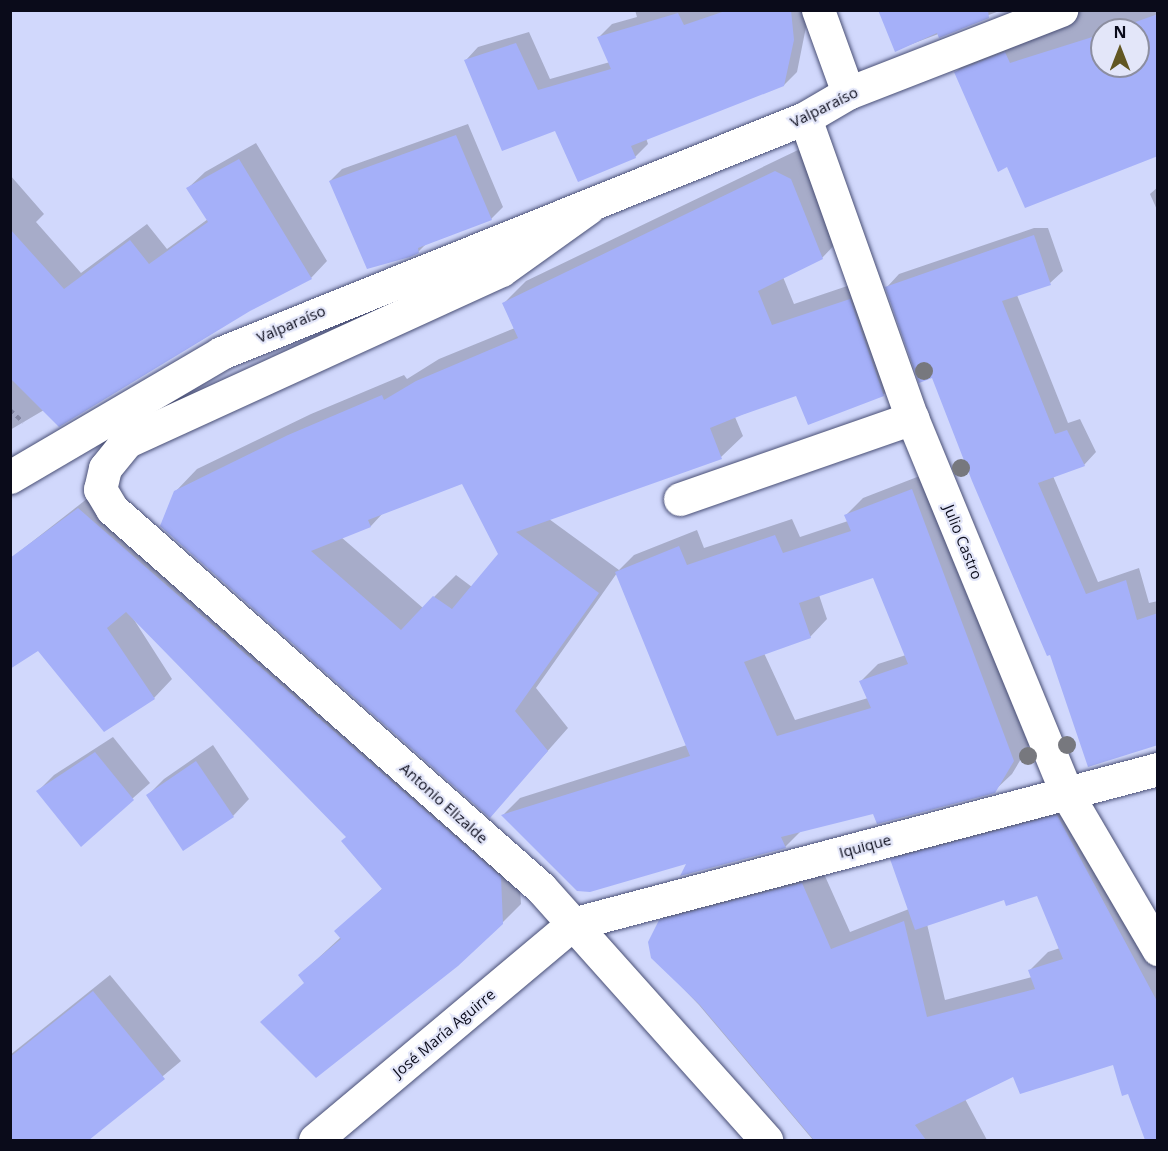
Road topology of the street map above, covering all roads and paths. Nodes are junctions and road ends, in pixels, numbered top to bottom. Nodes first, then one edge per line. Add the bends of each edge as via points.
1 (818, 10) edge
2 (1061, 10) edge
3 (848, 93) junction
4 (805, 118) junction
5 (588, 208) junction
6 (912, 418) junction
7 (10, 477) edge
8 (100, 489) joint
9 (680, 499) dead end
10 (1158, 769) edge
11 (1067, 794) junction
12 (572, 924) junction
13 (1158, 949) edge
14 (315, 1140) edge
15 (766, 1140) edge

1 - 3 street
2 - 3 street, Valparaíso
3 - 4 street, Valparaíso
4 - 5 street, Valparaíso
4 - 6 street, Julio Castro
5 - 7 street, Valparaíso via 405,276 221,353
5 - 8 street, Valparaíso via 501,270 127,441 105,468
6 - 9 street
6 - 11 street, Julio Castro
8 - 12 street, Antonio Elizalde via 112,509 541,888
10 - 11 street, Iquique
11 - 12 street, Iquique
11 - 13 street, Julio Castro
12 - 14 street, José María Aguirre
12 - 15 street, Antonio Elizalde

